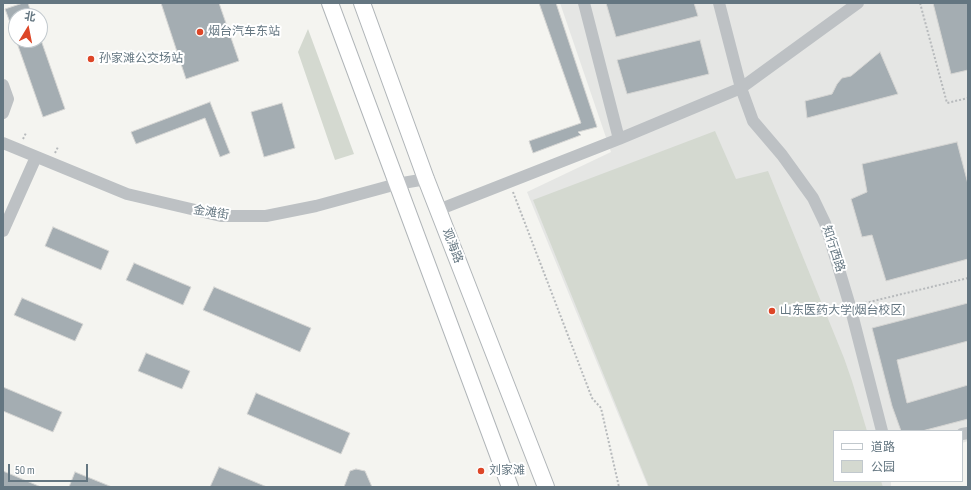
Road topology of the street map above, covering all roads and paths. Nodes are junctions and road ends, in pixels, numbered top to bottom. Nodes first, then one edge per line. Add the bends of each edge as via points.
1 (330, 3) edge
2 (362, 3) edge
3 (584, 3) edge
4 (719, 3) edge
5 (920, 3) edge
6 (854, 4) edge
7 (3, 85) edge
8 (741, 88) junction
9 (968, 98) edge
10 (3, 113) edge
11 (619, 139) junction
12 (3, 143) edge
13 (36, 157) junction
14 (426, 179) junction
15 (397, 184) junction
16 (512, 191) dead end
17 (438, 210) junction
18 (3, 231) edge
19 (968, 278) edge
20 (850, 306) junction
21 (882, 430) edge
22 (510, 487) edge
23 (546, 487) edge
24 (619, 487) edge

1 - 15 main road
2 - 14 main road, 观海路
3 - 11 street
4 - 8 street, 知行西路
5 - 9 path via 947,103
6 - 8 street
7 - 10 street via 8,98
8 - 11 street
8 - 20 street, 知行西路 via 753,121 813,198 835,253
11 - 17 street
12 - 13 street, 金滩街
13 - 15 street, 金滩街 via 127,194 221,216 266,216 316,206
13 - 18 street
14 - 15 street, 金滩街
14 - 17 main road, 观海路
15 - 22 main road
16 - 24 path via 592,398 601,408
17 - 23 main road, 观海路
19 - 20 path
20 - 21 street, 知行西路

